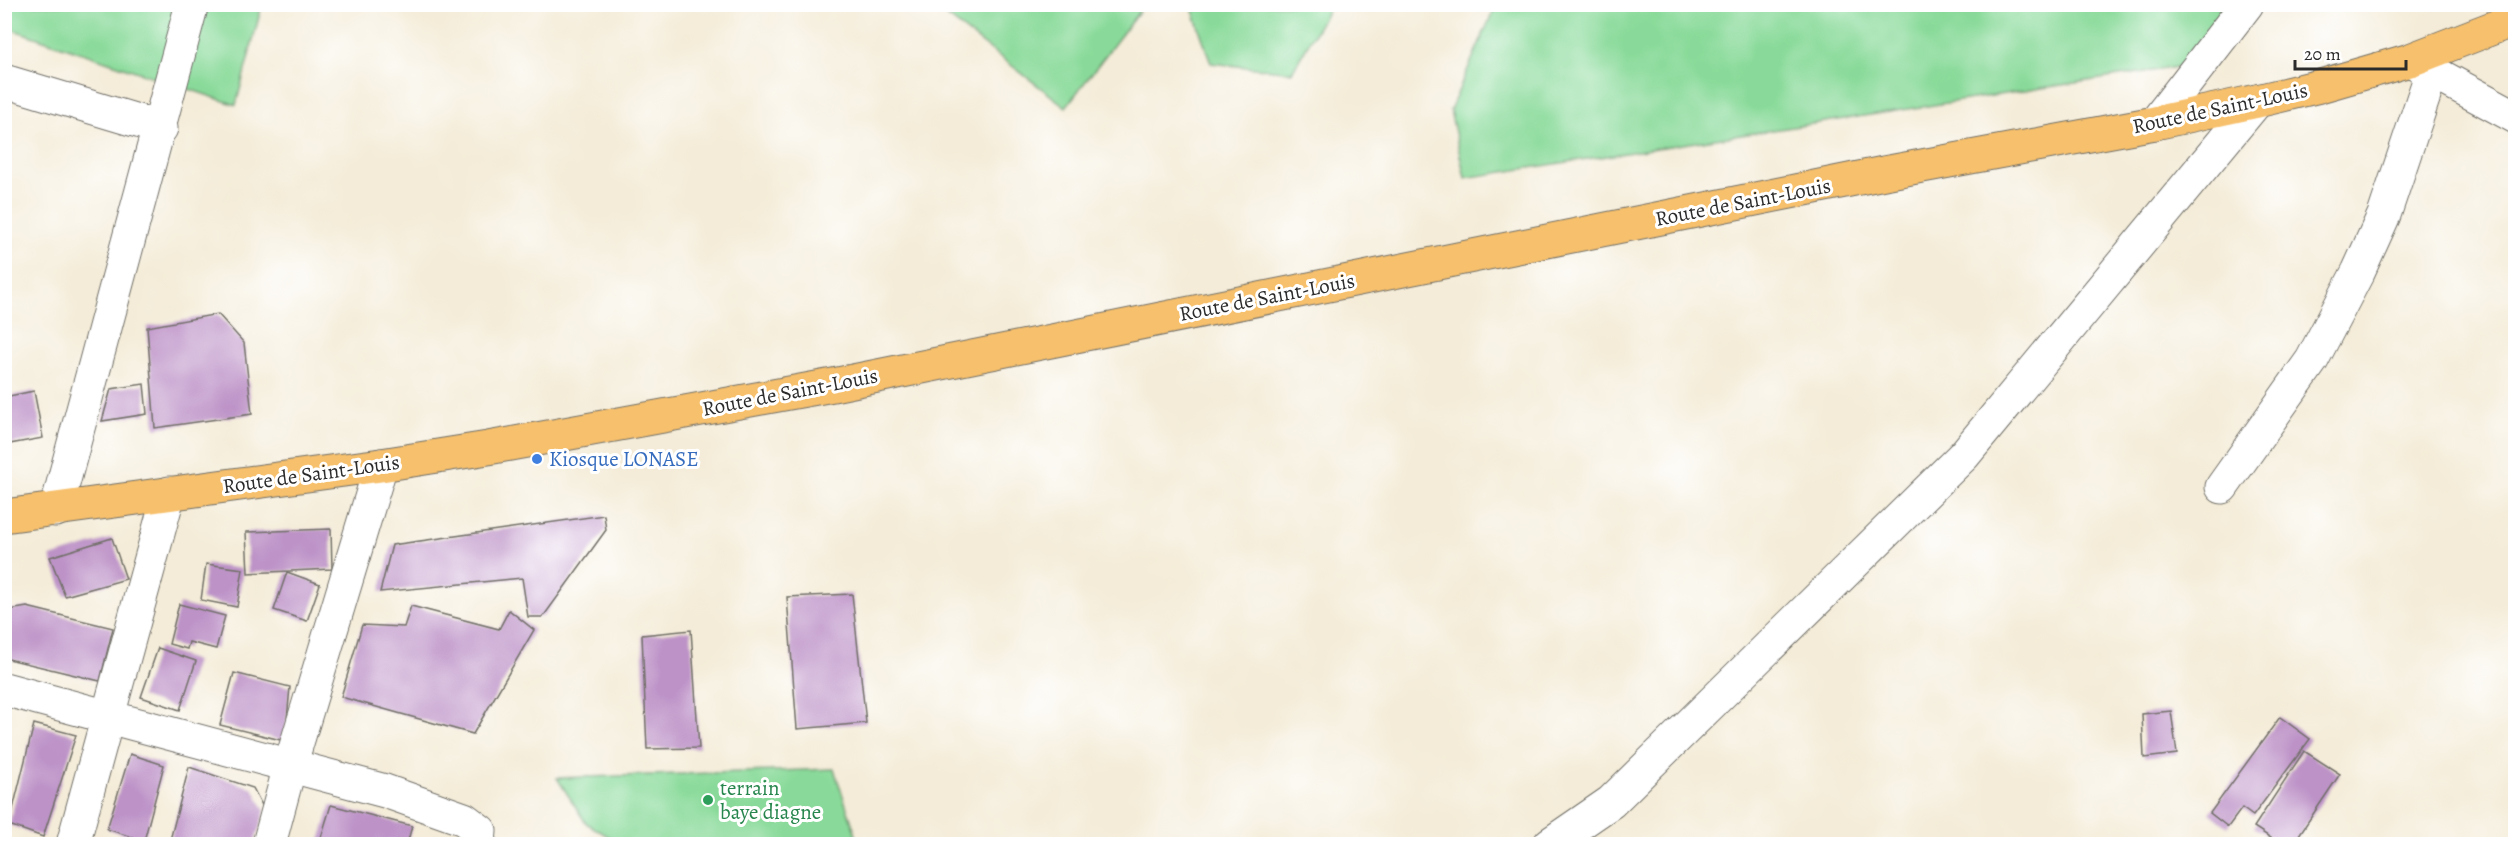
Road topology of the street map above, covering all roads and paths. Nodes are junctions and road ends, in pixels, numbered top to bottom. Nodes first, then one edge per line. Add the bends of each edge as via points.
1 (192, 4) edge
2 (2247, 4) edge
3 (2516, 19) edge
4 (2421, 66) junction
5 (4, 81) edge
6 (2257, 100) junction
7 (2516, 117) edge
8 (2155, 123) junction
9 (160, 128) junction
10 (381, 465) junction
11 (2222, 487) dead end
12 (169, 493) junction
13 (56, 510) junction
14 (4, 516) edge
15 (4, 689) edge
16 (108, 716) junction
17 (290, 766) junction
18 (73, 844) edge
19 (269, 844) edge
20 (479, 844) edge
21 (1550, 844) edge

1 - 9 street
2 - 8 street
3 - 4 main road, Route de Saint-Louis
4 - 6 main road, Route de Saint-Louis
4 - 7 street
4 - 11 street via 2384,215 2358,272 2313,360
5 - 9 street
6 - 8 main road, Route de Saint-Louis
6 - 21 street via 1964,454 1611,802
8 - 10 main road, Route de Saint-Louis via 1872,176 833,385
9 - 13 street
10 - 12 main road, Route de Saint-Louis
10 - 17 street
12 - 13 main road, Route de Saint-Louis
12 - 16 street
13 - 14 main road, Route de Saint-Louis
15 - 16 street
16 - 17 street
16 - 18 street
17 - 19 street
17 - 20 street via 385,791 464,819 480,831

